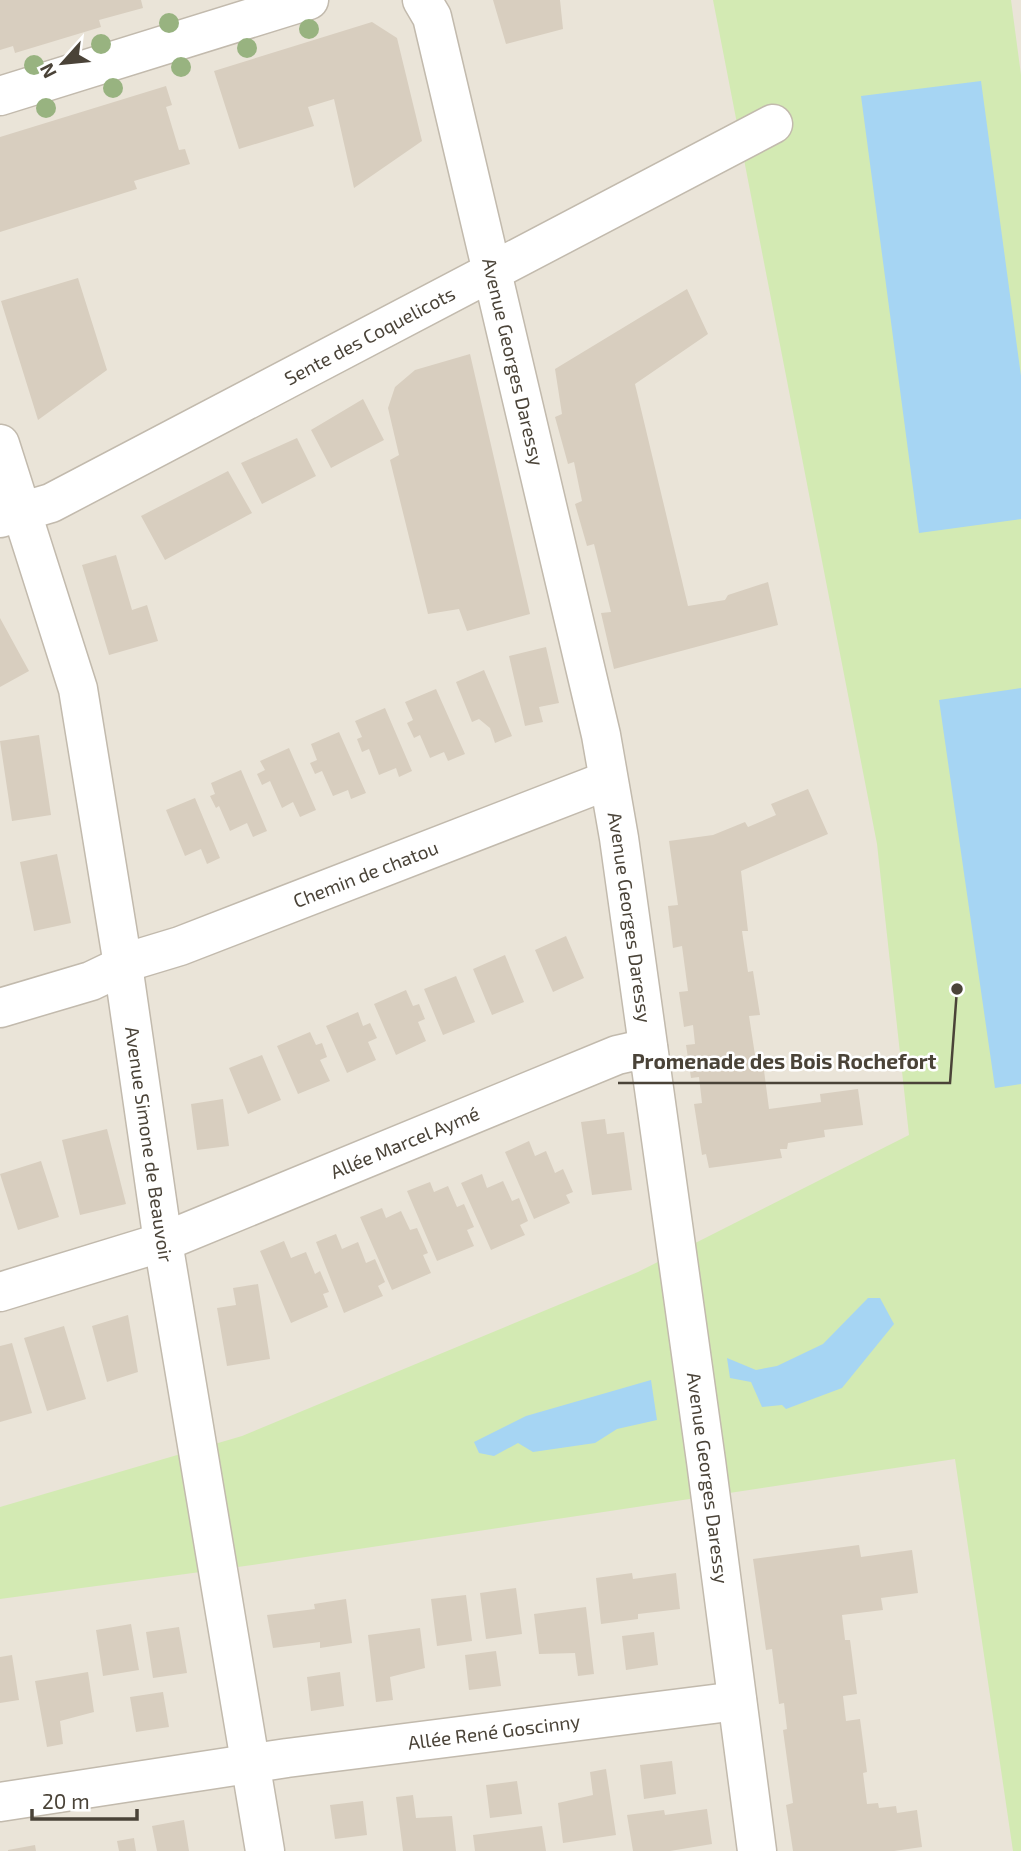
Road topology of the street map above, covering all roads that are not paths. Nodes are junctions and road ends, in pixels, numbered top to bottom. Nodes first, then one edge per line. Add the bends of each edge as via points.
1 (309, 0) edge
2 (422, 0) edge
3 (0, 96) edge
4 (773, 124) dead end
5 (493, 271) junction
6 (0, 444) edge
7 (11, 516) edge
8 (606, 781) junction
9 (123, 965) junction
10 (0, 1008) edge
11 (648, 1048) junction
12 (163, 1242) junction
13 (0, 1292) edge
14 (737, 1701) junction
15 (250, 1763) junction
16 (0, 1802) edge
17 (265, 1851) edge
18 (757, 1851) edge

1 - 3 street
2 - 5 street, Avenue Georges Daressy via 432,17
4 - 5 street, Sente des Coquelicots
5 - 7 street, Sente des Coquelicots via 51,503
5 - 8 street, Avenue Georges Daressy via 601,735
6 - 7 street, Avenue Simone de Beauvoir
7 - 9 street, Avenue Simone de Beauvoir via 78,689
8 - 9 street, Chemin de chatou
8 - 11 street, Avenue Georges Daressy via 619,838
9 - 10 street, Chemin de chatou via 91,981
9 - 12 street, Avenue Simone de Beauvoir
11 - 12 street, Allée Marcel Aymé via 617,1055
11 - 14 street, Avenue Georges Daressy
12 - 13 street, Allée Marcel Aymé
12 - 15 street, Avenue Simone de Beauvoir
14 - 15 street, Allée René Goscinny
14 - 18 street, Avenue Georges Daressy
15 - 16 street, Allée René Goscinny
15 - 17 street, Avenue Simone de Beauvoir

